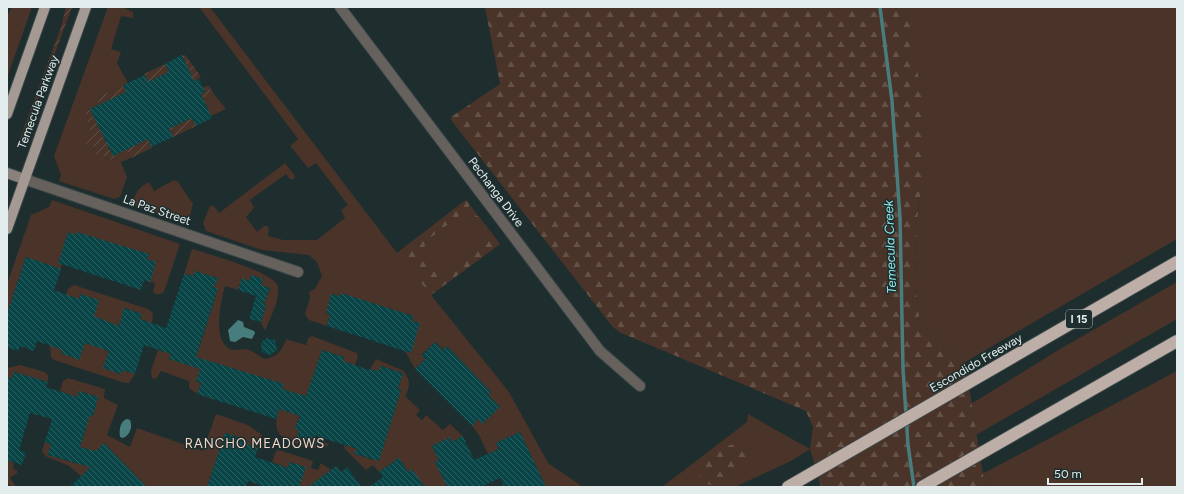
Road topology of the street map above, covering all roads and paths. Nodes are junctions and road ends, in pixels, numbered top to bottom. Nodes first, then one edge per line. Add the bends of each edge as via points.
1 (45, 7) edge
2 (86, 7) edge
3 (341, 8) edge
4 (7, 114) edge
5 (7, 173) edge
6 (24, 179) junction
7 (7, 230) edge
8 (1177, 262) edge
9 (298, 272) dead end
10 (1177, 341) edge
11 (640, 386) dead end
12 (788, 487) edge
13 (922, 487) edge

1 - 4 main road, Temecula Parkway
2 - 6 main road, Temecula Parkway
3 - 11 street, Pechanga Drive via 600,351
5 - 6 main road, La Paz Street
6 - 7 main road, Temecula Parkway
6 - 9 street, La Paz Street
8 - 12 highway, Escondido Freeway / I 15
10 - 13 highway

